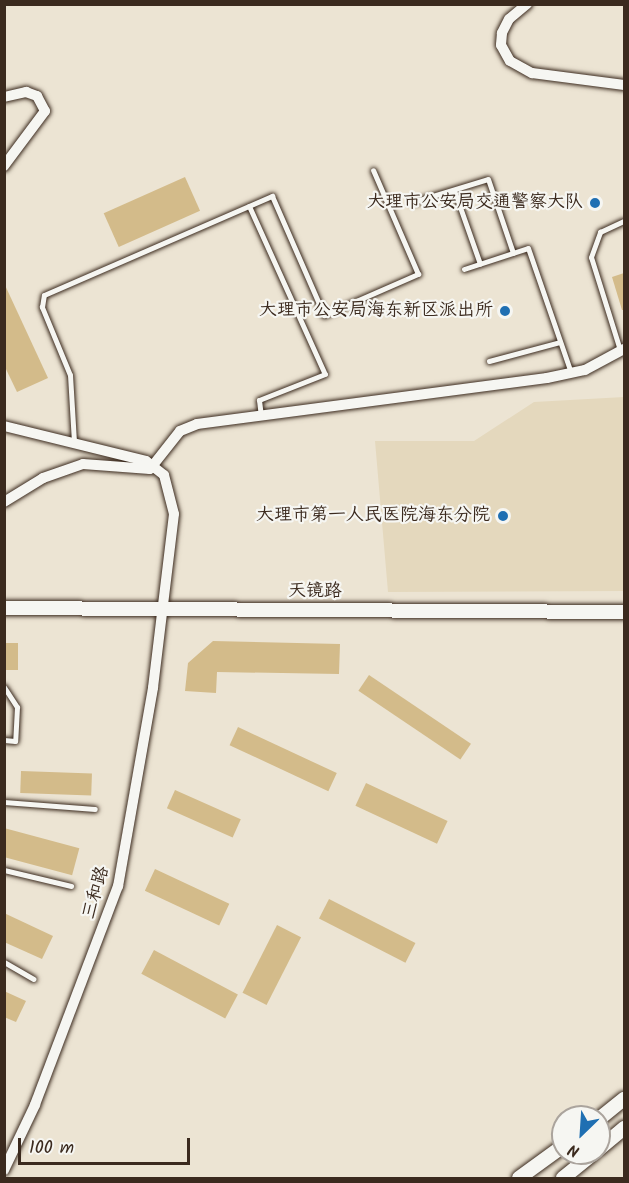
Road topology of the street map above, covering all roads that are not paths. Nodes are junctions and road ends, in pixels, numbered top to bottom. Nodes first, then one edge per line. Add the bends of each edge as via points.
1 (527, 4) edge
2 (624, 84) edge
3 (4, 97) edge
4 (4, 166) edge
5 (373, 170) dead end
6 (454, 190) junction
7 (413, 202) dead end
8 (249, 206) junction
9 (624, 220) edge
10 (513, 253) junction
11 (480, 264) junction
12 (464, 269) dead end
13 (560, 342) junction
14 (623, 350) edge
15 (489, 362) dead end
16 (571, 373) junction
17 (261, 416) junction
18 (4, 426) edge
19 (74, 442) junction
20 (155, 467) junction
21 (4, 502) edge
22 (4, 608) edge
23 (162, 609) junction
24 (624, 612) edge
25 (4, 687) edge
26 (4, 740) edge
27 (4, 802) edge
28 (95, 809) dead end
29 (4, 870) edge
30 (71, 886) dead end
31 (4, 962) edge
32 (34, 979) dead end
33 (624, 1099) edge
34 (611, 1109) edge
35 (624, 1128) edge
36 (611, 1139) edge
37 (551, 1155) edge
38 (580, 1165) edge
39 (4, 1170) edge
40 (519, 1179) edge
41 (563, 1179) edge

1 - 2 street via 509,19 502,33 501,45 510,61 532,73
3 - 4 street via 26,92 44,103 45,111
5 - 8 lane via 418,274 324,315 272,196
6 - 7 lane
6 - 10 lane via 488,179
6 - 11 lane
8 - 17 lane via 325,374 259,400
8 - 19 lane via 44,295 42,306 70,375
9 - 14 lane via 600,232 591,257
10 - 11 lane
10 - 13 lane via 528,248
11 - 12 lane
13 - 15 lane
13 - 16 lane
14 - 16 street via 600,364
16 - 17 street
17 - 20 street via 187,427
18 - 19 street
19 - 20 street via 137,458
20 - 21 street via 97,463 71,467
20 - 23 street, 三和路 via 170,488 174,514
22 - 23 street, 天镜路
23 - 24 street, 天镜路
23 - 39 street, 三和路 via 153,688 118,886 35,1105
25 - 26 lane via 17,707 15,741
27 - 28 lane
29 - 30 lane
31 - 32 lane
33 - 34 street
35 - 36 street
37 - 40 street
38 - 41 street

